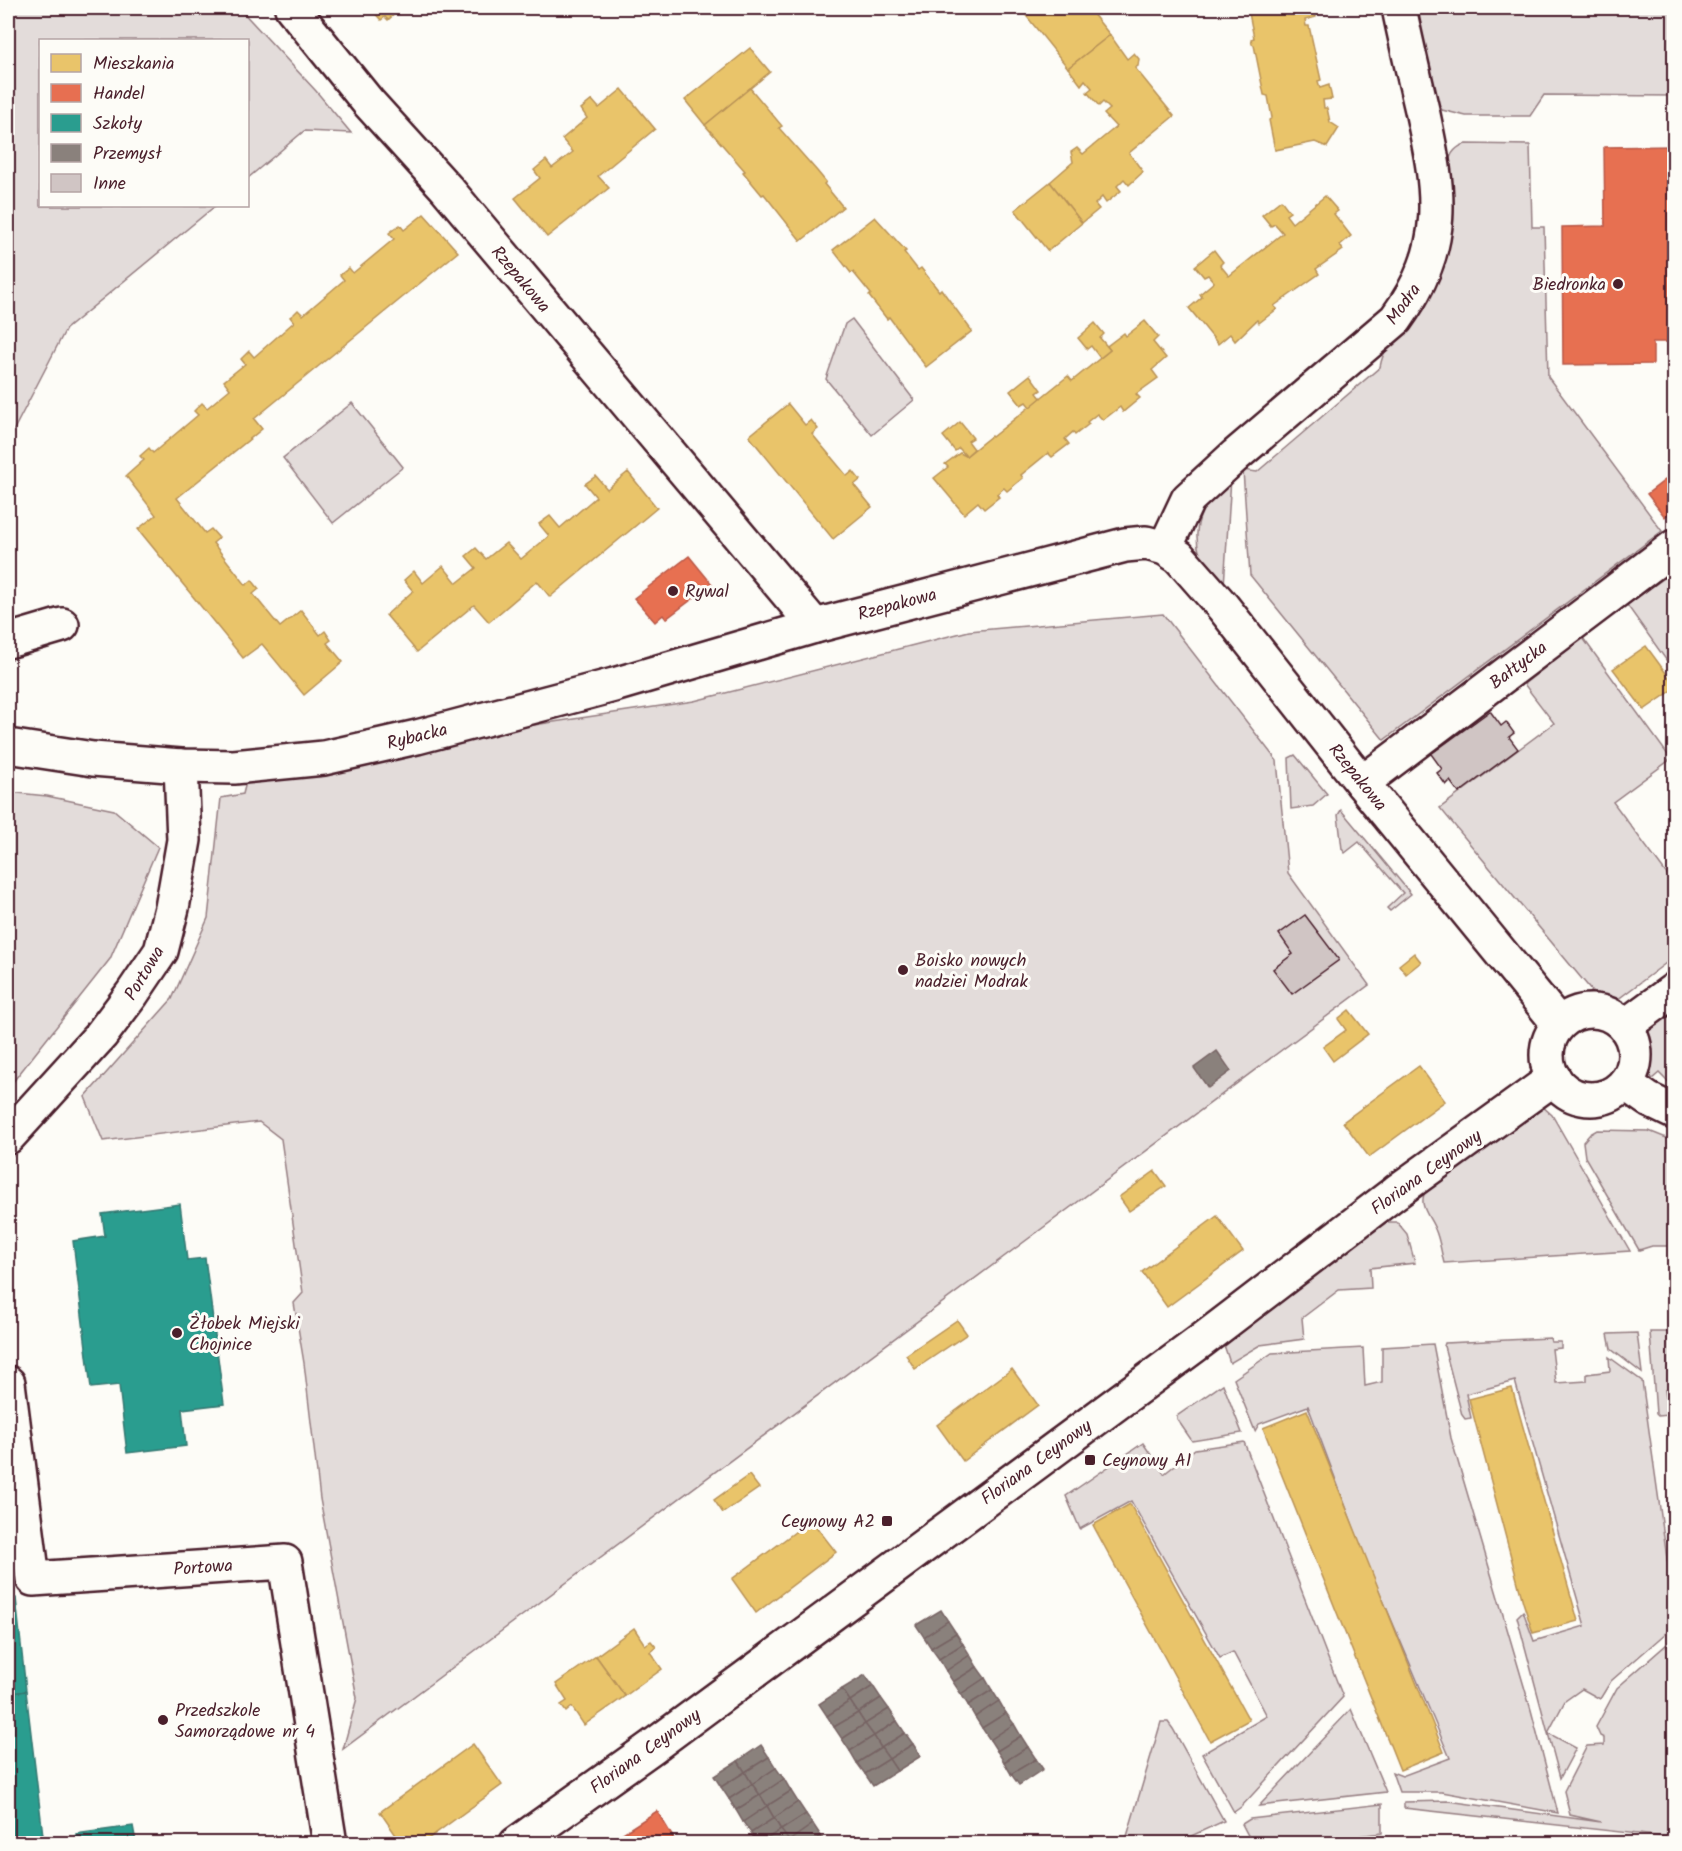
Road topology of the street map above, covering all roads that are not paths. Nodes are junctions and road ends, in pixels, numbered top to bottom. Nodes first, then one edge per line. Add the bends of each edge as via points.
1 (292, 8) edge
2 (1399, 8) edge
3 (1674, 547) edge
4 (1165, 548) junction
5 (62, 625) dead end
6 (815, 626) junction
7 (8, 641) edge
8 (8, 746) edge
9 (181, 766) junction
10 (1362, 783) junction
11 (1674, 990) edge
12 (1559, 1024) junction
13 (1625, 1026) junction
14 (1554, 1078) junction
15 (1626, 1084) junction
16 (1674, 1112) edge
17 (8, 1137) edge
18 (8, 1383) edge
19 (330, 1844) edge
20 (516, 1844) edge

1 - 6 street, Rzepakowa
2 - 4 street, Modra via 1437,190 1434,235 1413,297 1396,320 1188,499
3 - 10 street, Bałtycka
4 - 6 street, Rzepakowa via 1146,543 1125,545
4 - 10 street, Rzepakowa via 1179,557 1223,607
5 - 7 street
6 - 9 street, Rybacka via 603,688 324,759 234,767
8 - 9 street, Rybacka via 93,759
9 - 17 street, Portowa via 184,840 161,951 101,1035
10 - 12 street, Rzepakowa
11 - 13 street
12 - 13 street via 1585,1011 1614,1017
12 - 14 street via 1547,1051
13 - 15 street via 1636,1055
14 - 15 street via 1563,1090 1588,1100 1616,1093
14 - 20 street, Floriana Ceynowy
15 - 16 street
18 - 19 street, Portowa via 33,1579 285,1562

